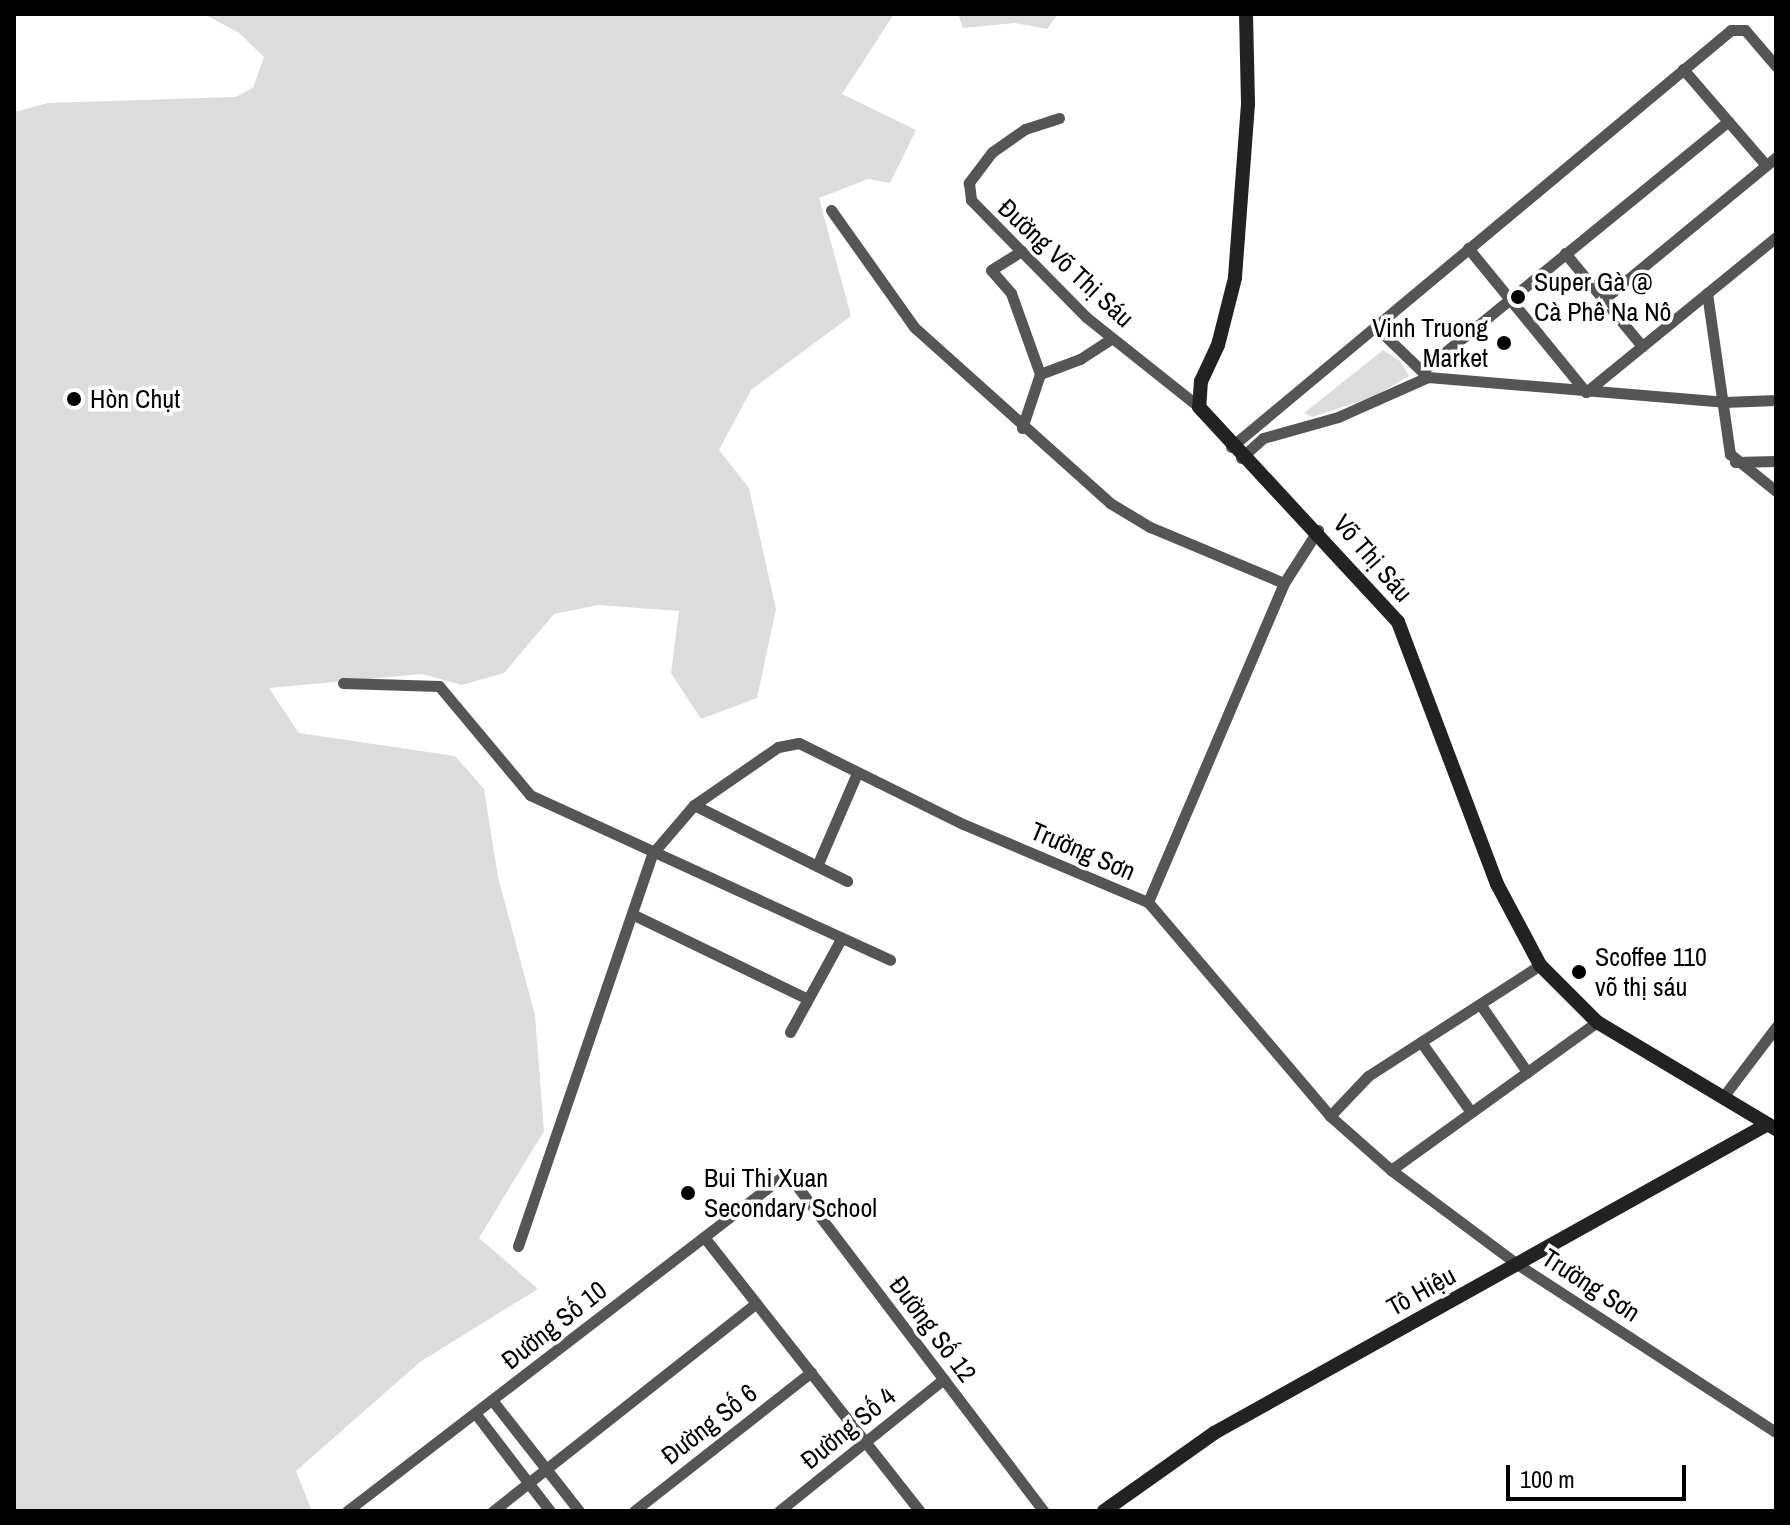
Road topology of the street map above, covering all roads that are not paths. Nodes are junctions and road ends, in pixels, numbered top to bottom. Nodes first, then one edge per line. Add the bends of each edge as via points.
1 (1246, 14) edge
2 (1776, 66) edge
3 (1683, 69) junction
4 (1059, 118) dead end
5 (1728, 121) junction
6 (1771, 161) edge
7 (831, 210) dead end
8 (1776, 237) edge
9 (1468, 248) junction
10 (1022, 251) junction
11 (1565, 253) junction
12 (1707, 293) junction
13 (1509, 299) junction
14 (1604, 299) junction
15 (1375, 326) junction
16 (1112, 338) junction
17 (1642, 346) junction
18 (1040, 374) junction
19 (1425, 374) junction
20 (1586, 392) junction
21 (1776, 400) edge
22 (1724, 402) junction
23 (1199, 407) junction
24 (1022, 428) junction
25 (1236, 452) junction
26 (1776, 461) edge
27 (1735, 462) junction
28 (1776, 491) edge
29 (1318, 530) junction
30 (1284, 583) junction
31 (343, 683) dead end
32 (857, 773) junction
33 (694, 805) junction
34 (652, 854) junction
35 (817, 866) junction
36 (847, 881) dead end
37 (1148, 902) junction
38 (632, 914) junction
39 (841, 939) junction
40 (890, 960) dead end
41 (1540, 965) junction
42 (808, 999) junction
43 (1480, 1004) junction
44 (1597, 1022) junction
45 (1776, 1027) edge
46 (790, 1032) dead end
47 (1421, 1042) junction
48 (1527, 1072) junction
49 (1723, 1097) junction
50 (1471, 1112) junction
51 (1330, 1116) junction
52 (1772, 1126) edge
53 (1391, 1170) junction
54 (787, 1173) joint
55 (704, 1237) junction
56 (518, 1246) dead end
57 (1517, 1264) junction
58 (756, 1303) junction
59 (811, 1372) junction
60 (944, 1379) junction
61 (492, 1400) junction
62 (475, 1413) junction
63 (1776, 1432) edge
64 (865, 1442) junction
65 (546, 1469) junction
66 (529, 1483) junction
67 (349, 1511) edge
68 (493, 1511) edge
69 (550, 1511) edge
70 (579, 1511) edge
71 (634, 1511) edge
72 (779, 1511) edge
73 (920, 1511) edge
74 (1044, 1511) edge
75 (1104, 1511) edge

1 - 23 main road via 1248,104 1235,278 1218,345 1201,381
2 - 3 street via 1739,28
3 - 5 street
3 - 9 street
4 - 10 street, Đường Võ Thị Sáu via 1006,139 969,183 968,192 981,213
5 - 6 street
5 - 11 street
6 - 14 street
7 - 24 street via 914,327
8 - 12 street
9 - 13 street
9 - 15 street
10 - 16 street, Đường Võ Thị Sáu
10 - 18 street via 991,270 1011,293
11 - 13 street
11 - 14 street
12 - 17 street
12 - 22 street
13 - 19 street
13 - 20 street
14 - 17 street
15 - 19 street
15 - 25 street
16 - 18 street via 1080,359
16 - 23 street, Đường Võ Thị Sáu
17 - 20 street
18 - 24 street
19 - 20 street
19 - 25 street via 1338,417 1263,438
20 - 22 street
21 - 22 street
22 - 27 street
23 - 25 main road, Võ Thị Sáu
24 - 30 street via 1127,515
25 - 29 main road, Võ Thị Sáu
26 - 27 street
27 - 28 street
29 - 30 street
29 - 41 main road, Võ Thị Sáu via 1398,622 1497,884
30 - 37 street
31 - 34 street via 439,686 519,787
32 - 33 street, Trường Sơn via 799,743 784,745
32 - 35 street
32 - 37 street, Trường Sơn
33 - 34 street, Trường Sơn
33 - 35 street
34 - 38 street, Trường Sơn
34 - 39 street
35 - 36 street
37 - 51 street, Trường Sơn
38 - 42 street
38 - 56 street, Trường Sơn
39 - 40 street
39 - 42 street
41 - 43 street
41 - 44 main road, Võ Thị Sáu
42 - 46 street
43 - 47 street
43 - 48 street
44 - 48 street
44 - 49 main road, Võ Thị Sáu
45 - 49 street
47 - 50 street
47 - 51 street via 1368,1076
48 - 50 street
49 - 52 main road, Võ Thị Sáu
50 - 53 street
51 - 53 street, Trường Sơn
52 - 57 main road, Tô Hiệu
53 - 57 street, Trường Sơn
54 - 55 street, Đường Số 10
54 - 60 street, Đường Số 12
55 - 58 street
55 - 61 street, Đường Số 10
57 - 63 street, Trường Sơn
57 - 75 main road, Tô Hiệu via 1214,1433
58 - 59 street
58 - 65 street
59 - 64 street
59 - 71 street, Đường Số 6
60 - 64 street, Đường Số 4
60 - 74 street, Đường Số 12
61 - 62 street, Đường Số 10
61 - 65 street
62 - 66 street
62 - 67 street, Đường Số 10
64 - 72 street, Đường Số 4
64 - 73 street
65 - 66 street
65 - 70 street
66 - 68 street
66 - 69 street

